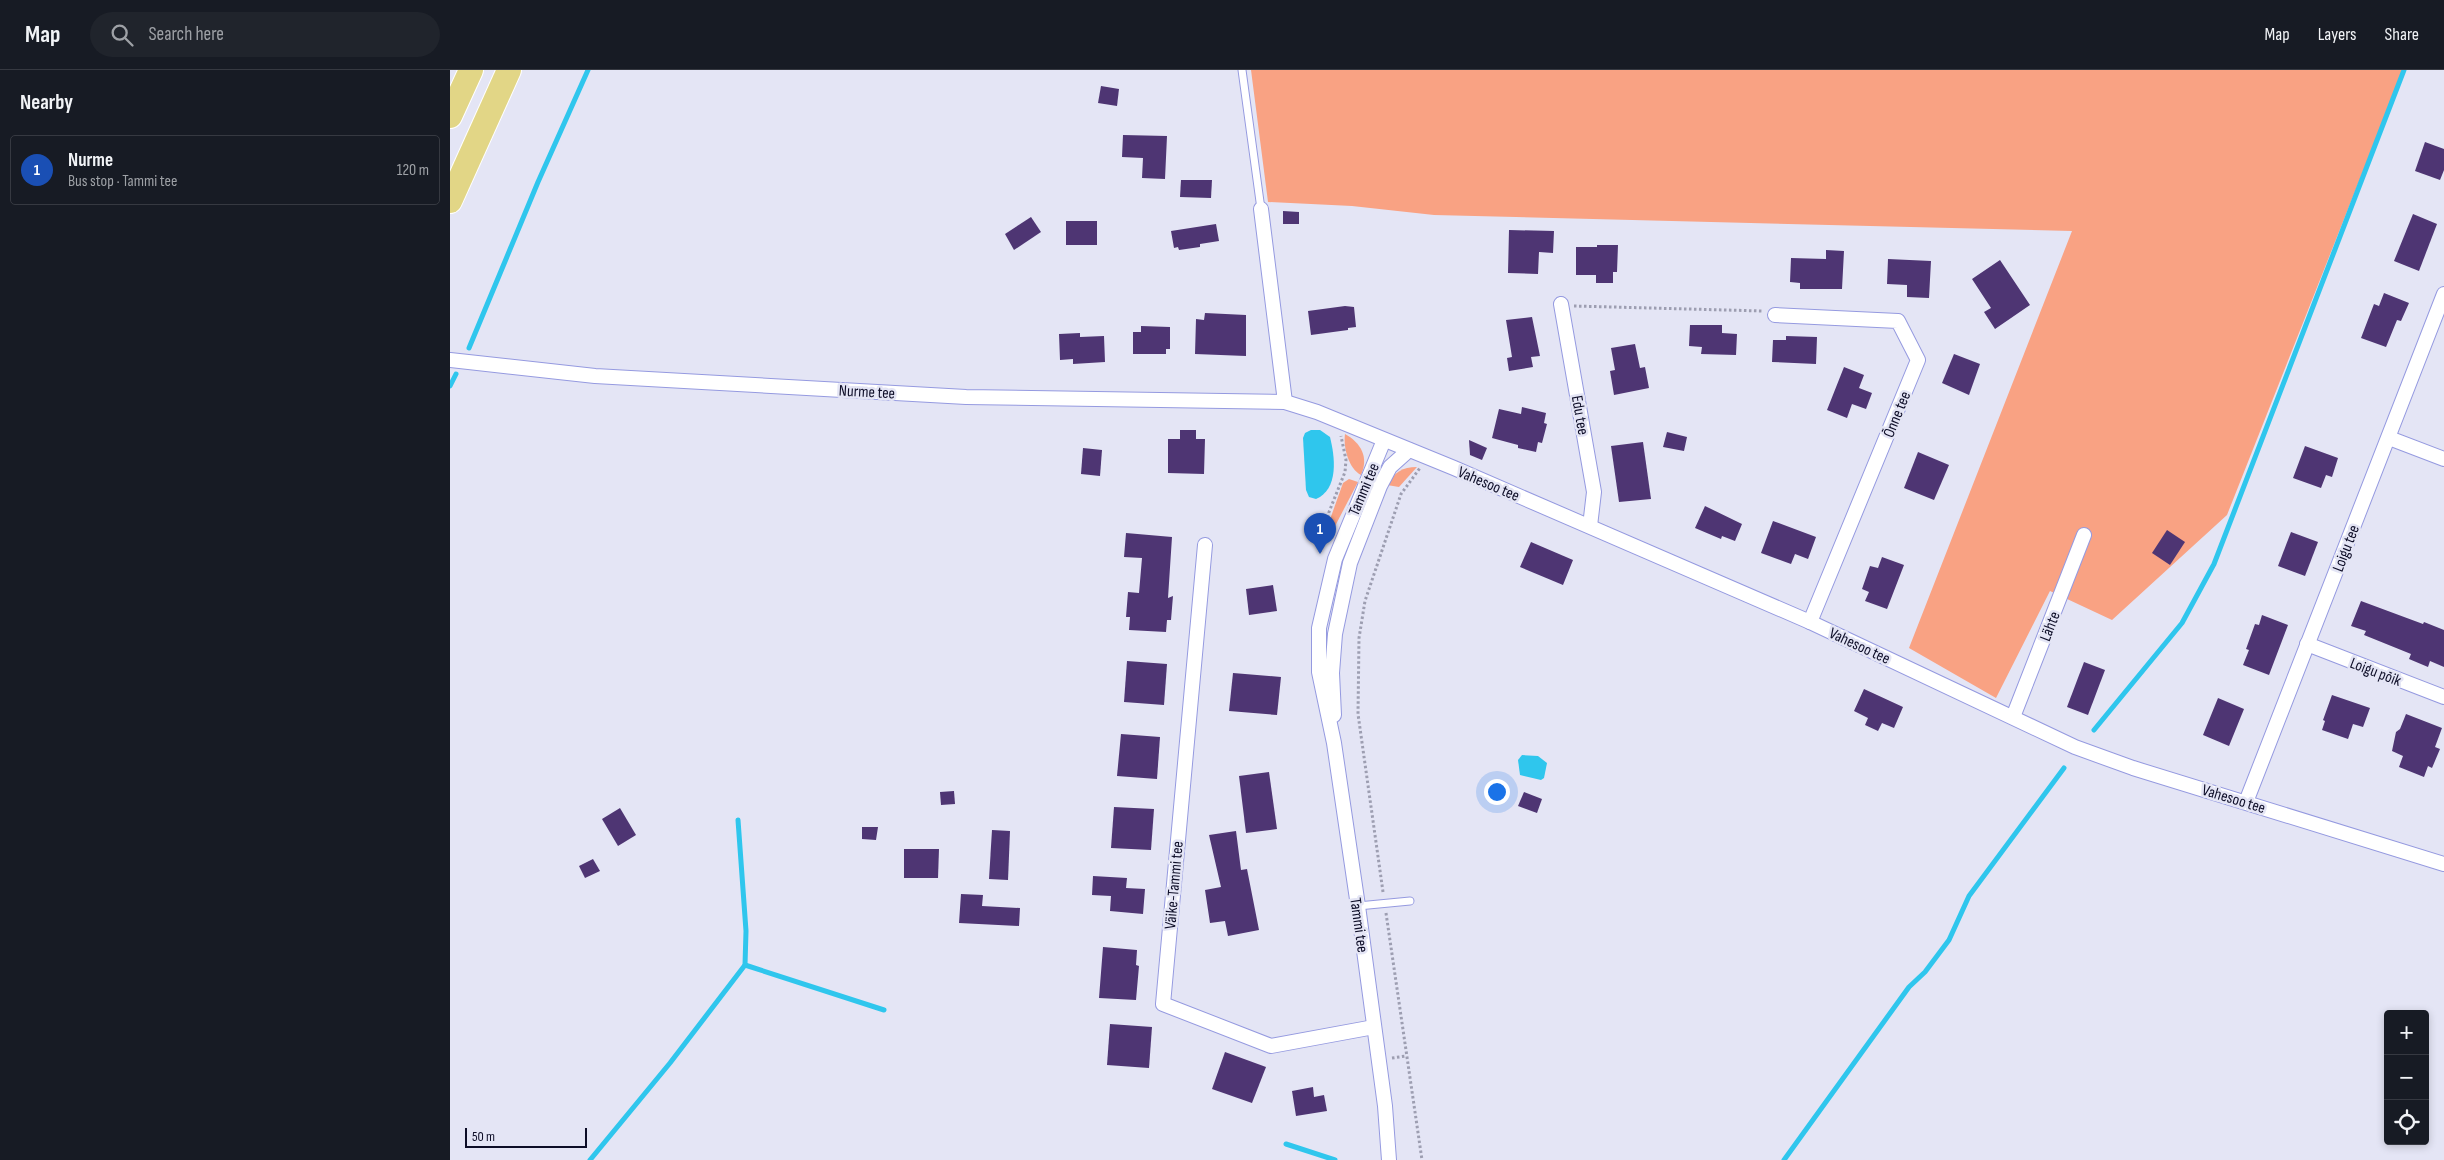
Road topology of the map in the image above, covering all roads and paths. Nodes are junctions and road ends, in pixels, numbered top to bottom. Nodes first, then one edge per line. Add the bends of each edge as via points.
1 (471, 70) edge
2 (509, 70) edge
3 (1242, 70) edge
4 (452, 109) edge
5 (450, 201) edge
6 (1261, 209) joint
7 (2444, 294) edge
8 (1561, 307) joint
9 (1774, 315) joint
10 (450, 360) edge
11 (1285, 402) junction
12 (1346, 424) junction
13 (2389, 438) junction
14 (1384, 440) junction
15 (1409, 450) junction
16 (1428, 458) junction
17 (2444, 459) edge
18 (1590, 526) junction
19 (2084, 535) dead end
20 (1205, 545) dead end
21 (1320, 554) dead end
22 (1810, 622) junction
23 (2307, 644) junction
24 (2444, 697) edge
25 (2013, 718) junction
26 (1334, 743) junction
27 (2246, 802) junction
28 (2444, 864) edge
29 (1410, 901) dead end
30 (1384, 904) junction
31 (1358, 906) junction
32 (1374, 1027) junction
33 (1385, 1106) junction
34 (1389, 1160) edge
35 (1396, 1160) edge
36 (1422, 1160) edge

1 - 4 highway
2 - 5 highway
3 - 6 lane
6 - 11 street
7 - 13 street, Loigu tee
8 - 9 path via 1578,304 1764,311
8 - 18 street, Edu tee via 1594,492
9 - 22 street, Õnne tee via 1898,322 1918,360
10 - 11 street, Nurme tee via 595,376 956,396
11 - 12 street, Vahesoo tee
12 - 14 street, Vahesoo tee
12 - 21 path via 1340,436 1346,460 1345,472 1329,512
13 - 17 street
13 - 23 street, Loigu tee
14 - 15 street, Vahesoo tee
14 - 26 street, Tammi tee via 1335,559 1319,628 1319,672
15 - 16 street, Vahesoo tee
15 - 26 street, Tammi tee via 1390,467 1380,486 1350,563 1335,634 1332,673
16 - 18 street, Vahesoo tee
16 - 30 path via 1400,494 1365,600 1359,638 1358,714
18 - 22 street, Vahesoo tee
19 - 25 street, Lähte
20 - 32 street, Väike-Tammi tee via 1163,1004 1271,1046
22 - 25 street, Vahesoo tee
23 - 24 street, Loigu põik
23 - 27 street, Loigu tee
25 - 27 street, Vahesoo tee via 2132,768
26 - 31 street, Tammi tee
27 - 28 street, Vahesoo tee
29 - 30 lane
30 - 31 lane
30 - 36 path
31 - 32 street, Tammi tee
32 - 33 street, Tammi tee
33 - 34 street, Tammi tee
33 - 35 street, Tammi tee

